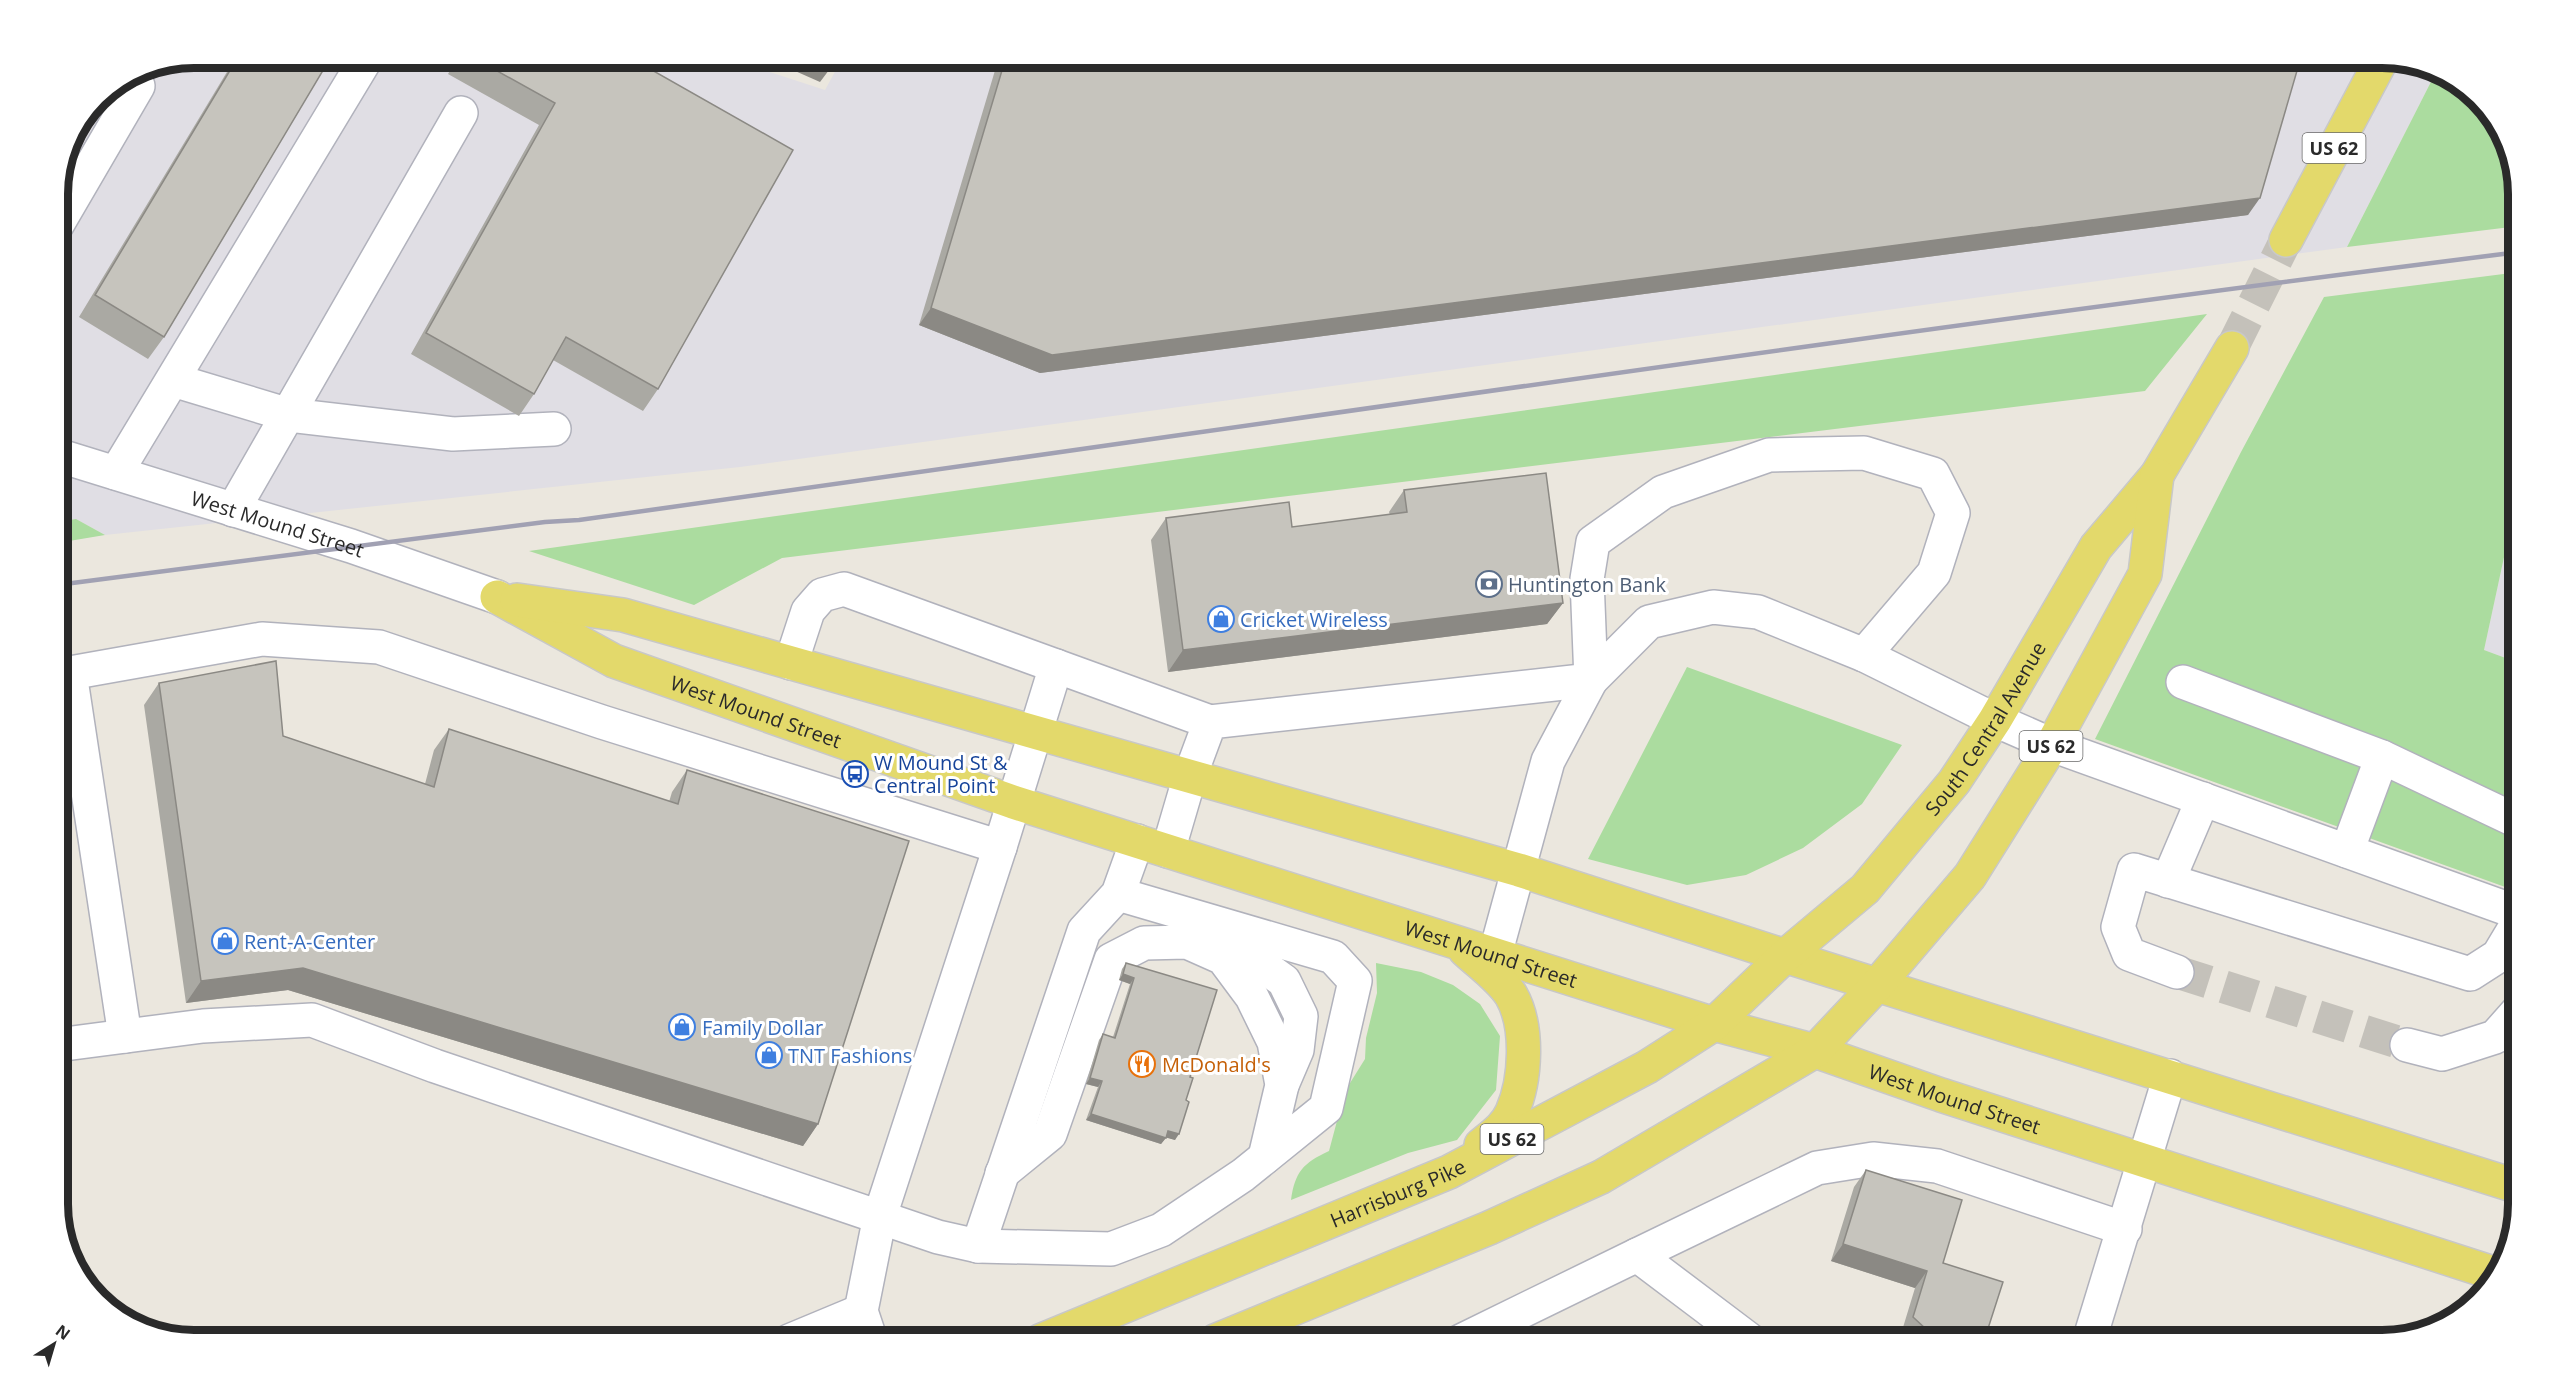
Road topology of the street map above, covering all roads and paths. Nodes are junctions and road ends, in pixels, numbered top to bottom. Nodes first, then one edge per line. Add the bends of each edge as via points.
1 (361, 67) edge
2 (2378, 67) edge
3 (132, 84) edge
4 (461, 113) dead end
5 (68, 206) edge
6 (2286, 240) tunnel mouth
7 (2232, 348) tunnel mouth
8 (173, 380) junction
9 (289, 415) junction
10 (554, 429) dead end
11 (68, 458) edge
12 (116, 473) junction
13 (2157, 475) junction
14 (233, 510) junction
15 (497, 597) junction
16 (1864, 655) junction
17 (791, 663) junction
18 (1056, 666) junction
19 (1591, 680) junction
20 (2183, 682) dead end
21 (1995, 720) junction
22 (1210, 722) junction
23 (1034, 733) junction
24 (2052, 745) junction
25 (2382, 757) junction
26 (1190, 776) junction
27 (2203, 799) junction
28 (1013, 802) junction
29 (2508, 817) edge
30 (1137, 841) junction
31 (1000, 847) junction
32 (1168, 850) junction
33 (2347, 851) junction
34 (1519, 870) junction
35 (2168, 881) junction
36 (1118, 894) junction
37 (2508, 909) edge
38 (2508, 939) edge
39 (1457, 943) junction
40 (1495, 955) junction
41 (1785, 956) junction
42 (2176, 972) tunnel mouth
43 (1878, 984) junction
44 (2508, 1022) edge
45 (1714, 1023) junction
46 (125, 1036) junction
47 (68, 1044) edge
48 (2407, 1045) tunnel mouth
49 (1815, 1051) junction
50 (2170, 1076) junction
51 (1265, 1157) junction
52 (2145, 1161) junction
53 (1449, 1172) junction
54 (1002, 1173) junction
55 (2508, 1184) edge
56 (880, 1216) junction
57 (2125, 1228) junction
58 (978, 1246) junction
59 (1637, 1255) junction
60 (2488, 1272) edge
61 (866, 1326) edge
62 (845, 1330) edge
63 (1091, 1330) edge
64 (1242, 1330) edge
65 (1484, 1330) edge
66 (1731, 1330) edge
67 (2093, 1330) edge

1 - 8 street
2 - 6 main road, US 62
3 - 5 street via 138,86
4 - 9 street
7 - 13 main road, South Central Avenue / US 62
8 - 9 street
8 - 12 street
9 - 10 street via 453,434
9 - 14 street
11 - 12 street, West Mound Street
12 - 14 street, West Mound Street
13 - 21 main road, South Central Avenue / US 62 via 2096,548
13 - 24 main road, South Central Avenue / US 62 via 2145,574
14 - 15 street, West Mound Street
15 - 17 main road, West Mound Street via 623,615
15 - 28 main road, West Mound Street via 614,661
16 - 19 street via 1758,612 1713,607 1649,622
16 - 19 street via 1934,573 1953,513 1932,474 1864,453 1769,455 1663,492 1593,542 1587,579
16 - 21 street
17 - 18 street via 808,611 822,594 844,589
17 - 23 main road, West Mound Street
18 - 22 street
18 - 23 street
19 - 22 street
19 - 34 street via 1548,761
20 - 25 street
21 - 24 street
21 - 41 main road, South Central Avenue / US 62 via 1954,782 1865,889
22 - 26 street
23 - 26 main road, West Mound Street
23 - 28 street
24 - 27 street
24 - 43 main road, South Central Avenue / US 62 via 1970,876
25 - 29 street
25 - 33 street
26 - 32 street
26 - 34 main road, West Mound Street
27 - 33 street
27 - 35 street
28 - 30 main road, West Mound Street
28 - 31 street
30 - 32 main road, West Mound Street
30 - 36 street
31 - 46 street via 602,723 379,647 262,639 70,673
31 - 56 street
32 - 39 main road, West Mound Street
33 - 37 street
34 - 40 street
34 - 41 main road, West Mound Street
35 - 38 street via 2470,975 2498,956
35 - 42 street via 2134,870 2118,927 2129,954
36 - 51 street via 1334,957 1355,981 1326,1108
36 - 54 street via 1084,931
39 - 40 main road, West Mound Street
39 - 53 main road via 1511,996 1521,1024 1524,1068 1512,1112 1501,1128
40 - 45 main road, West Mound Street
41 - 43 main road, West Mound Street
41 - 45 main road, Harrisburg Pike / US 62
43 - 49 main road, US 62
43 - 50 main road, West Mound Street
44 - 48 street via 2495,1037 2442,1054
45 - 49 main road, West Mound Street
45 - 53 main road, Harrisburg Pike / US 62 via 1647,1067
46 - 47 street
46 - 56 street via 203,1026 312,1020 435,1066
49 - 52 main road, West Mound Street
49 - 64 main road, US 62 via 1601,1177 1490,1228
50 - 52 street
50 - 55 main road, West Mound Street
51 - 54 street via 1282,1086 1274,1042 1252,997 1223,958 1187,942 1144,943 1111,960 1050,1134
51 - 58 street via 1161,1230 1112,1249
52 - 57 street
52 - 60 main road, West Mound Street
53 - 63 main road, Harrisburg Pike / US 62
54 - 58 street
56 - 58 street via 938,1237
56 - 61 street
57 - 59 street via 1937,1166 1873,1159 1817,1168
57 - 67 street
59 - 65 street
59 - 66 street
61 - 62 street

